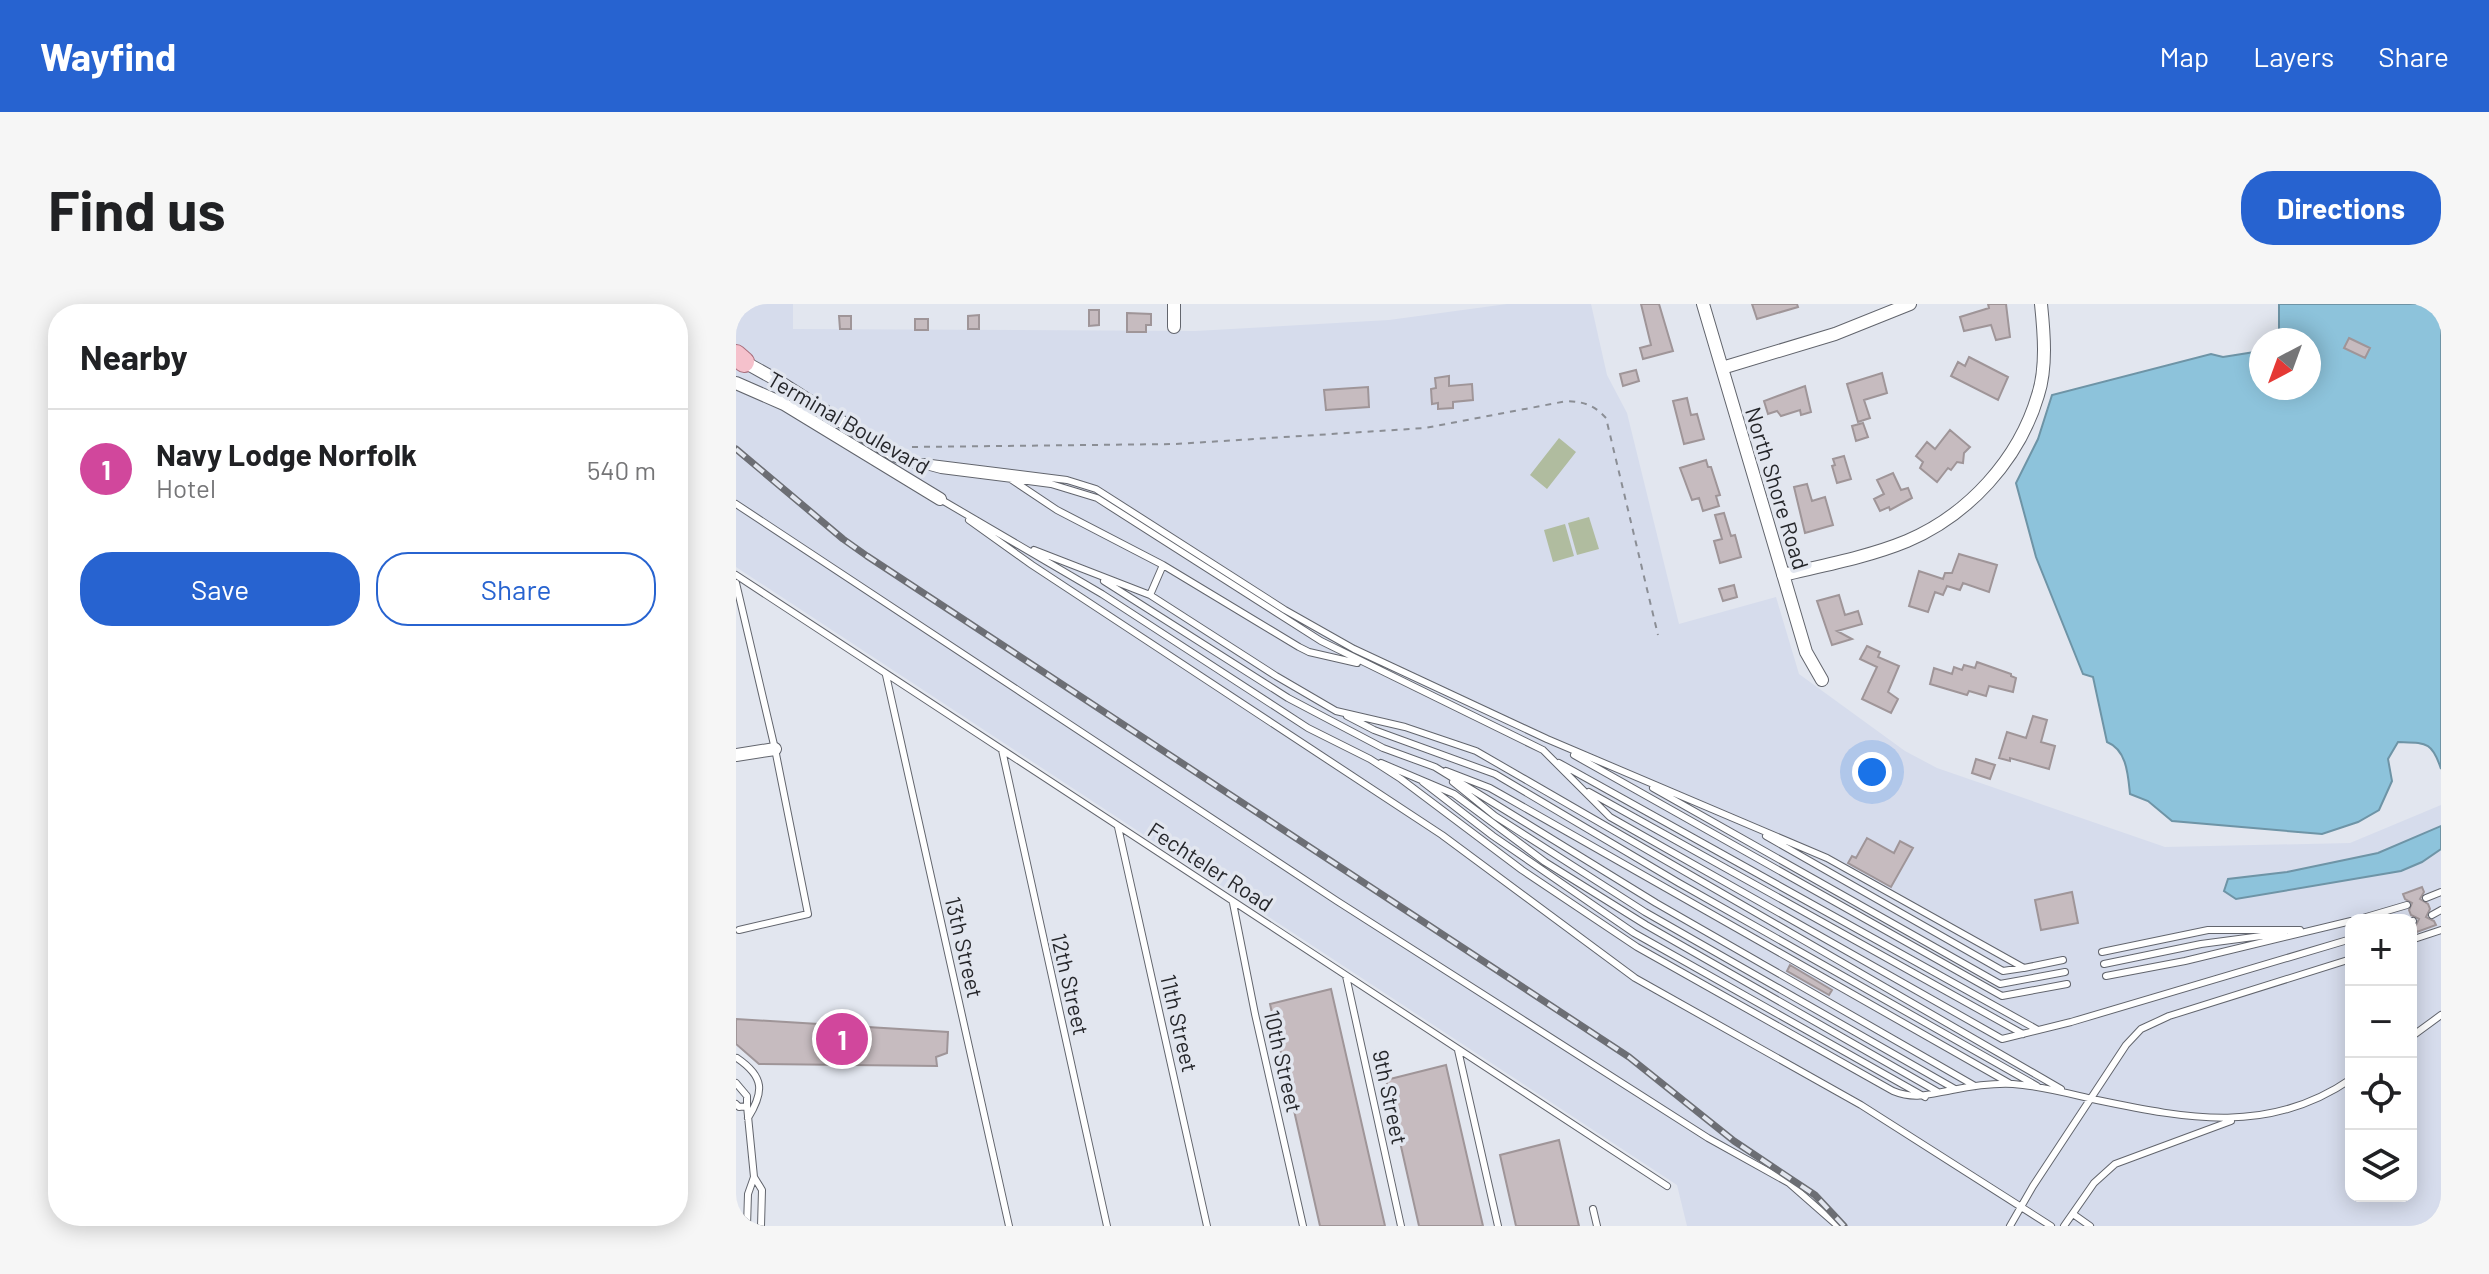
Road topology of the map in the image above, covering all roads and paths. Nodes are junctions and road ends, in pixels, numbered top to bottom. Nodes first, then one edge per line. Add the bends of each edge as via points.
1 (1174, 304) edge
2 (1703, 304) edge
3 (1910, 304) edge
4 (2041, 304) edge
5 (1174, 327) dead end
6 (739, 358) edge
7 (1722, 368) junction
8 (736, 383) edge
9 (913, 447) dead end
10 (911, 462) junction
11 (1009, 479) junction
12 (940, 499) junction
13 (736, 504) edge
14 (1016, 542) junction
15 (1163, 565) junction
16 (1089, 572) junction
17 (736, 575) edge
18 (1783, 575) junction
19 (736, 583) edge
20 (1150, 595) junction
21 (1658, 635) dead end
22 (1364, 664) junction
23 (886, 675) junction
24 (1822, 680) dead end
25 (1336, 711) junction
26 (1547, 739) junction
27 (775, 749) junction
28 (1002, 750) junction
29 (736, 755) edge
30 (1550, 758) junction
31 (1370, 759) junction
32 (1435, 767) junction
33 (1625, 772) junction
34 (1414, 775) junction
35 (1580, 787) junction
36 (1739, 820) junction
37 (1118, 827) junction
38 (2441, 892) edge
39 (2426, 898) dead end
40 (1233, 903) junction
41 (2407, 905) dead end
42 (2441, 910) edge
43 (2377, 914) edge
44 (2432, 915) dead end
45 (2345, 923) edge
46 (739, 930) dead end
47 (2311, 930) junction
48 (2441, 930) edge
49 (2417, 938) edge
50 (2345, 941) edge
51 (2102, 952) dead end
52 (2063, 960) dead end
53 (2345, 961) edge
54 (2104, 964) dead end
55 (2024, 968) junction
56 (2065, 972) dead end
57 (1346, 976) junction
58 (2106, 976) dead end
59 (2067, 984) dead end
60 (2441, 1015) edge
61 (2038, 1030) junction
62 (2417, 1033) edge
63 (2023, 1034) junction
64 (1458, 1050) junction
65 (737, 1058) edge
66 (736, 1083) edge
67 (2345, 1083) edge
68 (2012, 1084) junction
69 (1975, 1086) junction
70 (2040, 1088) junction
71 (1955, 1089) junction
72 (1938, 1092) junction
73 (2067, 1093) junction
74 (1925, 1097) junction
75 (2091, 1099) junction
76 (736, 1104) edge
77 (747, 1106) junction
78 (748, 1118) junction
79 (2235, 1120) junction
80 (754, 1177) junction
81 (1667, 1186) dead end
82 (2021, 1207) junction
83 (1593, 1209) dead end
84 (2073, 1214) junction
85 (747, 1226) edge
86 (761, 1226) edge
87 (1009, 1226) edge
88 (1107, 1226) edge
89 (1207, 1226) edge
90 (1303, 1226) edge
91 (1401, 1226) edge
92 (1498, 1226) edge
93 (1597, 1226) edge
94 (1838, 1226) edge
95 (2010, 1226) edge
96 (2051, 1226) edge
97 (2064, 1226) edge
98 (2090, 1226) edge

1 - 5 street
2 - 7 street, North Shore Road
3 - 7 street via 1835,334
4 - 18 street via 2044,353 2039,394 2007,461 1980,492 1949,519 1909,540
6 - 10 street, Terminal Boulevard
7 - 18 street, North Shore Road
8 - 12 street, Terminal Boulevard via 784,404
9 - 21 path via 1176,444 1425,428 1583,402 1596,406 1606,418
10 - 11 lane
10 - 26 lane via 1067,480 1096,489 1333,638
11 - 15 lane
11 - 22 lane via 1097,498
12 - 14 lane
12 - 82 lane via 1442,835 1619,968 1861,1105
13 - 94 lane via 1337,901 1708,1138 1789,1183
14 - 16 lane
14 - 31 lane via 1308,728
15 - 20 lane
15 - 22 lane via 1309,652
16 - 20 lane
16 - 32 lane via 1288,698 1383,748
17 - 23 lane, Fechteler Road
18 - 24 street, North Shore Road via 1806,652
19 - 27 lane
20 - 25 lane
22 - 30 lane
23 - 28 lane, Fechteler Road
23 - 87 lane, 13th Street
25 - 70 lane via 1495,774
25 - 73 lane via 1476,751
26 - 33 lane
26 - 59 lane via 2002,996
27 - 29 street
27 - 46 lane via 808,914
28 - 37 lane, Fechteler Road
28 - 88 lane, 12th Street
30 - 35 lane
30 - 61 lane
31 - 34 lane
31 - 74 lane via 1637,947 1893,1091
32 - 68 lane via 1490,788
32 - 69 lane via 1669,910
32 - 71 lane via 1495,816 1645,912
33 - 36 lane
33 - 56 lane via 2000,984
34 - 72 lane via 1454,794 1545,862 1646,925
34 - 74 lane via 1634,933
35 - 63 lane
35 - 63 lane via 1610,817 2002,1039
36 - 55 lane via 1827,858
36 - 55 lane via 2003,971
37 - 40 lane, Fechteler Road
37 - 89 lane, 11th Street
38 - 39 lane
40 - 57 lane, Fechteler Road
40 - 90 lane, 10th Street
41 - 43 lane
42 - 44 lane
45 - 47 lane
47 - 51 lane via 2208,930
47 - 54 lane via 2201,944
47 - 58 lane
48 - 49 lane
50 - 61 lane
52 - 55 lane
53 - 75 lane via 2141,1029
57 - 64 lane, Fechteler Road
57 - 91 lane, 9th Street
60 - 62 lane
61 - 63 lane
64 - 81 lane, Fechteler Road
64 - 92 lane
65 - 78 lane via 761,1087 760,1100
66 - 77 lane via 747,1096
67 - 79 lane via 2293,1109
68 - 69 lane
68 - 70 lane
69 - 71 lane
70 - 73 lane
71 - 72 lane
72 - 74 lane
73 - 75 lane
75 - 79 lane
75 - 82 lane
76 - 77 lane
77 - 78 lane
78 - 80 lane
79 - 84 lane via 2115,1164
80 - 85 lane
80 - 86 lane via 762,1190
82 - 95 lane
82 - 96 lane
83 - 93 lane
84 - 97 lane
84 - 98 lane

